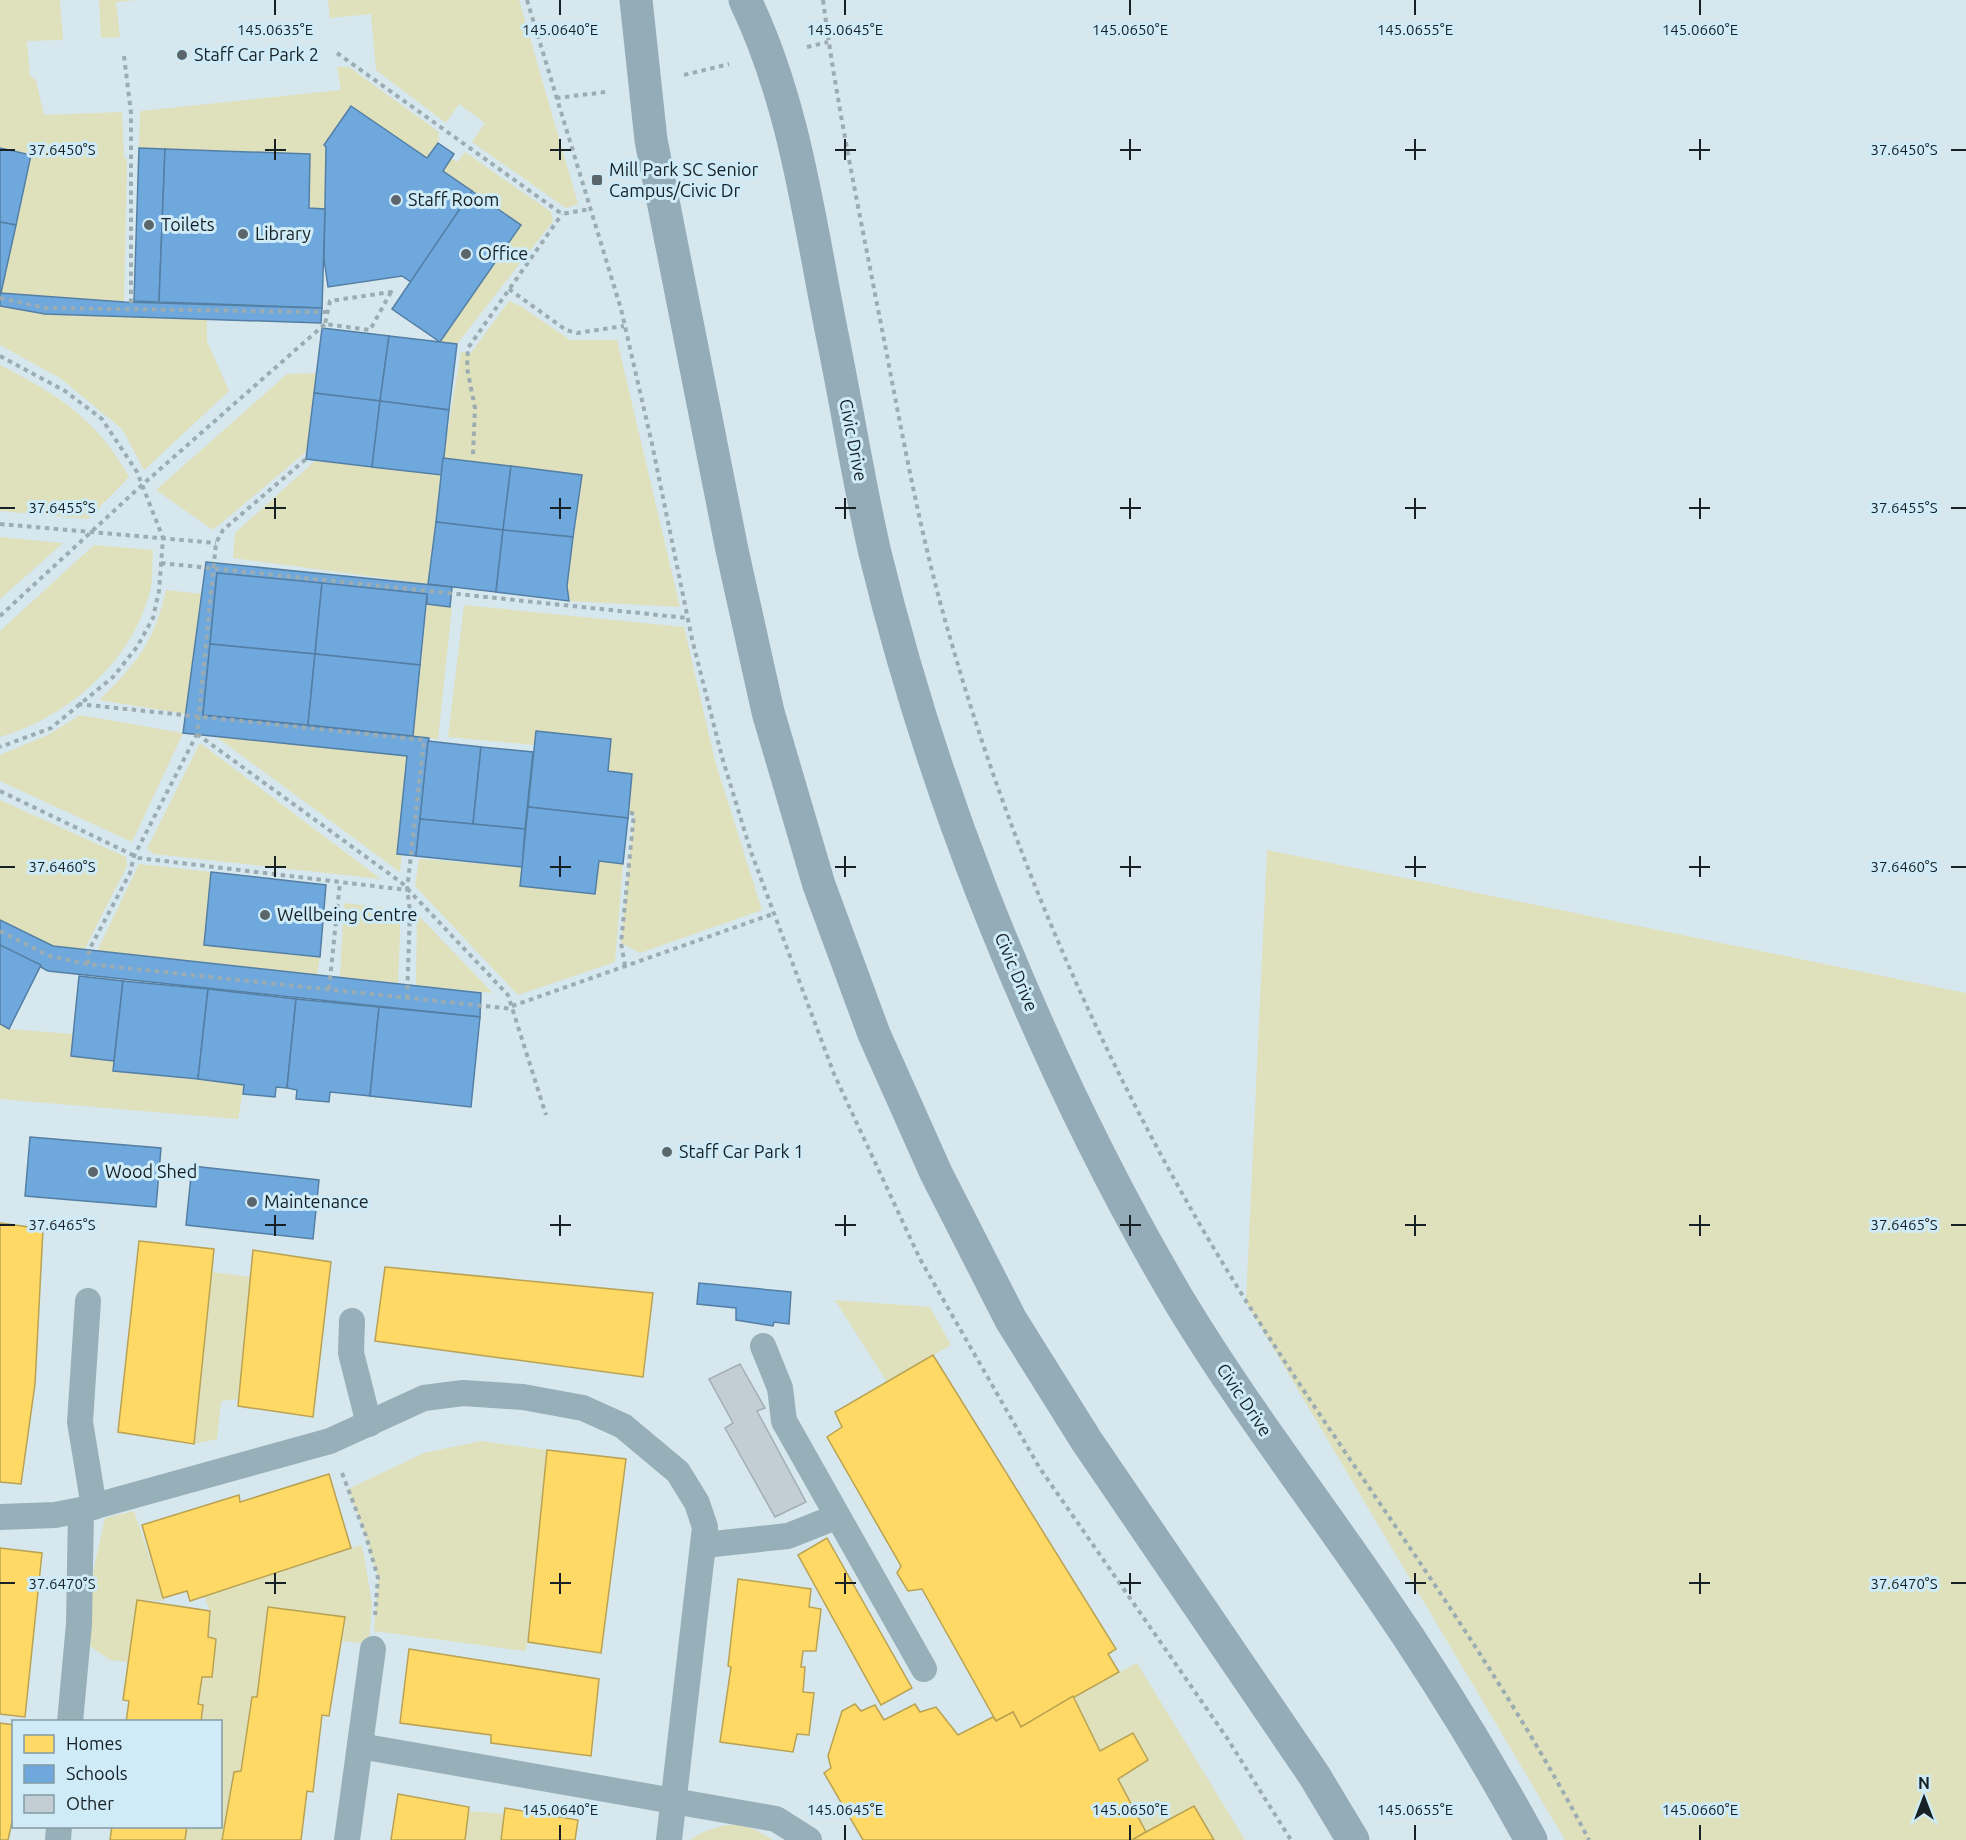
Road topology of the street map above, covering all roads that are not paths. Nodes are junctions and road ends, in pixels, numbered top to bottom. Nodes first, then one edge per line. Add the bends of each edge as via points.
1 (636, 0) edge
2 (745, 0) edge
3 (88, 1301) dead end
4 (352, 1321) dead end
5 (763, 1346) dead end
6 (369, 1424) junction
7 (88, 1509) junction
8 (0, 1517) edge
9 (836, 1517) junction
10 (704, 1545) junction
11 (373, 1649) road end
12 (924, 1669) dead end
13 (70, 1720) edge
14 (360, 1746) junction
15 (674, 1800) junction
16 (347, 1840) edge
17 (669, 1840) edge
18 (809, 1840) edge
19 (1353, 1840) edge
20 (1531, 1840) edge

1 - 19 main road via 651,140 768,712 819,885 874,1034 936,1173 1011,1320 1086,1440
2 - 20 main road, Civic Drive via 792,128 875,550 905,661 939,775 982,893 1059,1076 1128,1212 1183,1307 1434,1678 1496,1775
3 - 7 lane via 80,1422
4 - 6 lane via 351,1353
5 - 9 lane via 780,1388 784,1421
6 - 7 lane via 330,1442
6 - 10 lane via 424,1398 463,1393 523,1397 584,1408 623,1426 678,1472 701,1514
7 - 8 lane
7 - 13 lane
9 - 10 lane via 788,1536
9 - 12 lane
10 - 15 lane
11 - 14 lane
14 - 15 lane
14 - 16 lane
15 - 17 lane
15 - 18 lane via 776,1819

